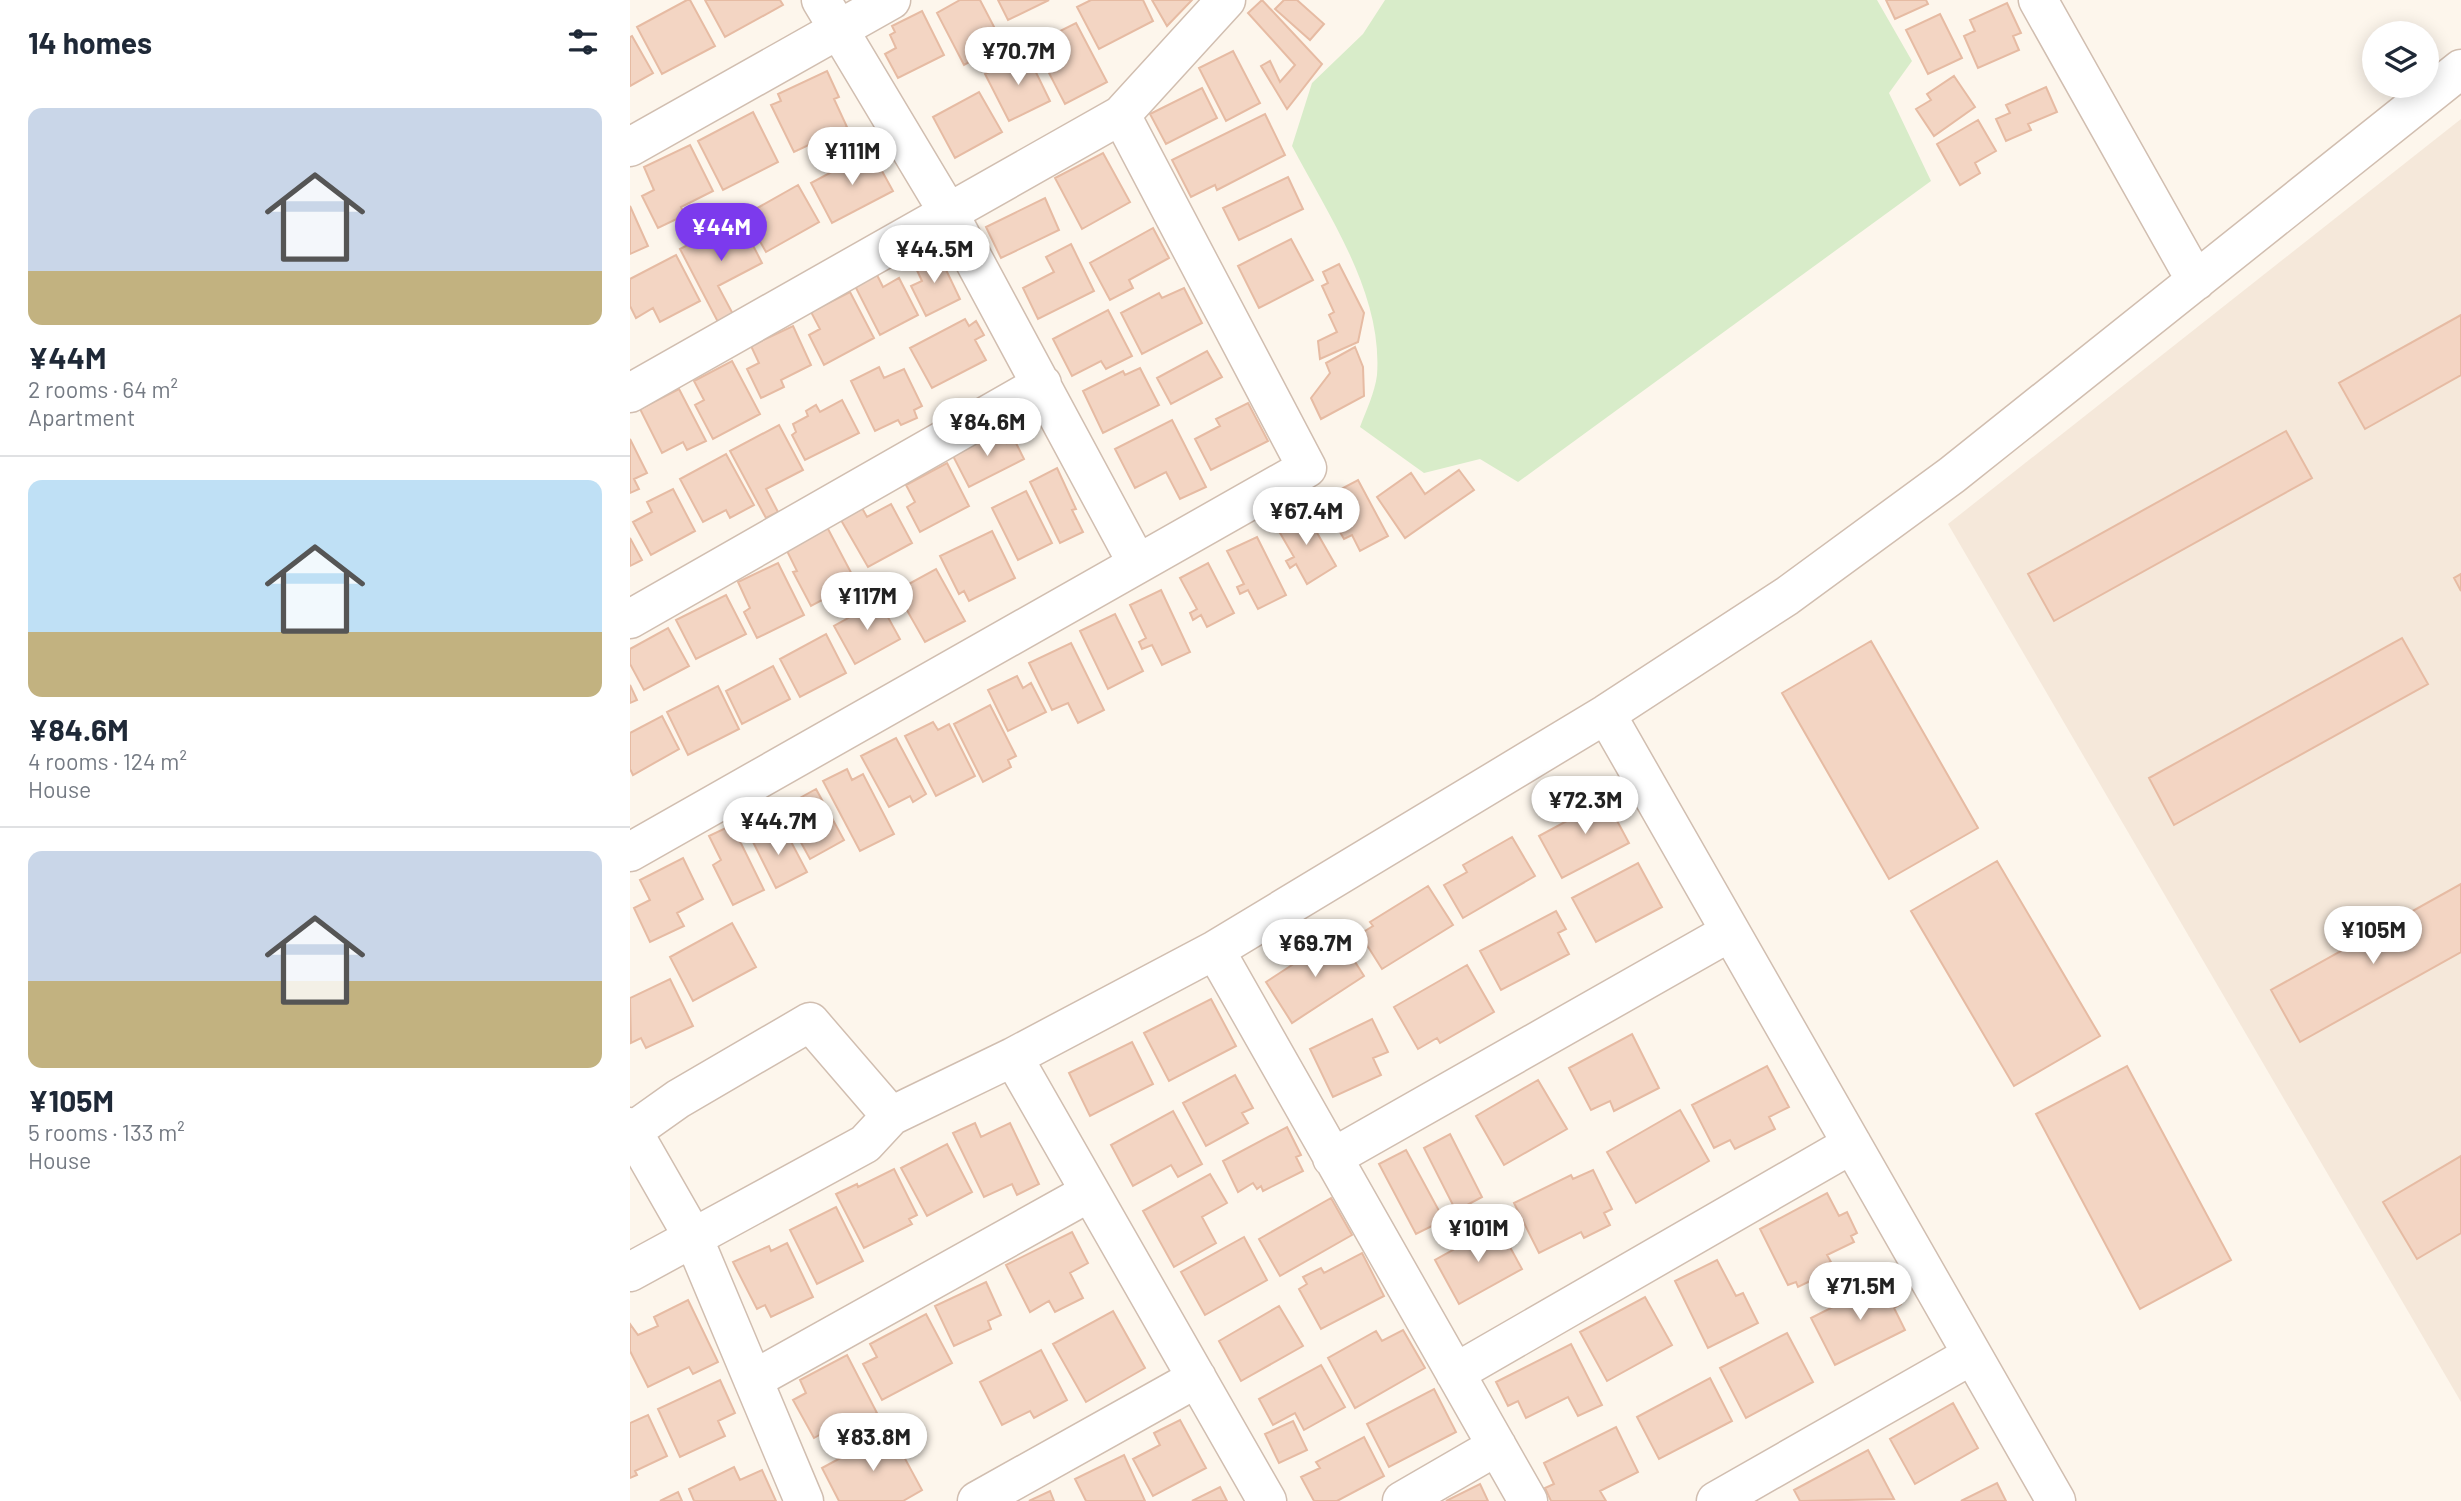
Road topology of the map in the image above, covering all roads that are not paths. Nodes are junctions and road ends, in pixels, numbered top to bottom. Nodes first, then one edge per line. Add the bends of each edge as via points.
1 (891, 0) edge
2 (1226, 0) edge
3 (2038, 0) edge
4 (830, 15) edge
5 (2461, 69) edge
6 (1121, 115) junction
7 (630, 147) edge
8 (948, 212) junction
9 (2196, 281) junction
10 (1042, 384) junction
11 (630, 393) edge
12 (1137, 563) junction
13 (630, 619) edge
14 (1606, 714) junction
15 (630, 852) edge
16 (1730, 932) junction
17 (1215, 950) junction
18 (1013, 1057) junction
19 (891, 1116) junction
20 (631, 1131) edge
21 (1852, 1144) junction
22 (1332, 1158) junction
23 (1090, 1192) junction
24 (692, 1237) junction
25 (630, 1272) edge
26 (1972, 1355) junction
27 (1455, 1373) junction
28 (1197, 1378) junction
29 (753, 1380) junction
30 (1497, 1446) junction
31 (804, 1501) edge
32 (977, 1501) edge
33 (1267, 1501) edge
34 (1402, 1501) edge
35 (1528, 1501) edge
36 (1716, 1501) edge
37 (2056, 1501) edge

1 - 4 street
2 - 6 street
3 - 9 street
4 - 7 street
4 - 8 street
5 - 9 street
6 - 8 street
6 - 12 street via 1307,468
8 - 10 street
8 - 11 street
9 - 14 street via 1952,475 1787,596
10 - 12 street
10 - 13 street
12 - 15 street
14 - 16 street
14 - 17 street
16 - 21 street
16 - 22 street
17 - 18 street
17 - 22 street
18 - 19 street
18 - 23 street
19 - 20 street via 810,1022
19 - 24 street via 864,1144
20 - 24 street
21 - 26 street
21 - 27 street
22 - 27 street
23 - 28 street
23 - 29 street
24 - 25 street
24 - 29 street
26 - 36 street
26 - 37 street
27 - 30 street
28 - 32 street
28 - 33 street
29 - 31 street
30 - 34 street
30 - 35 street

